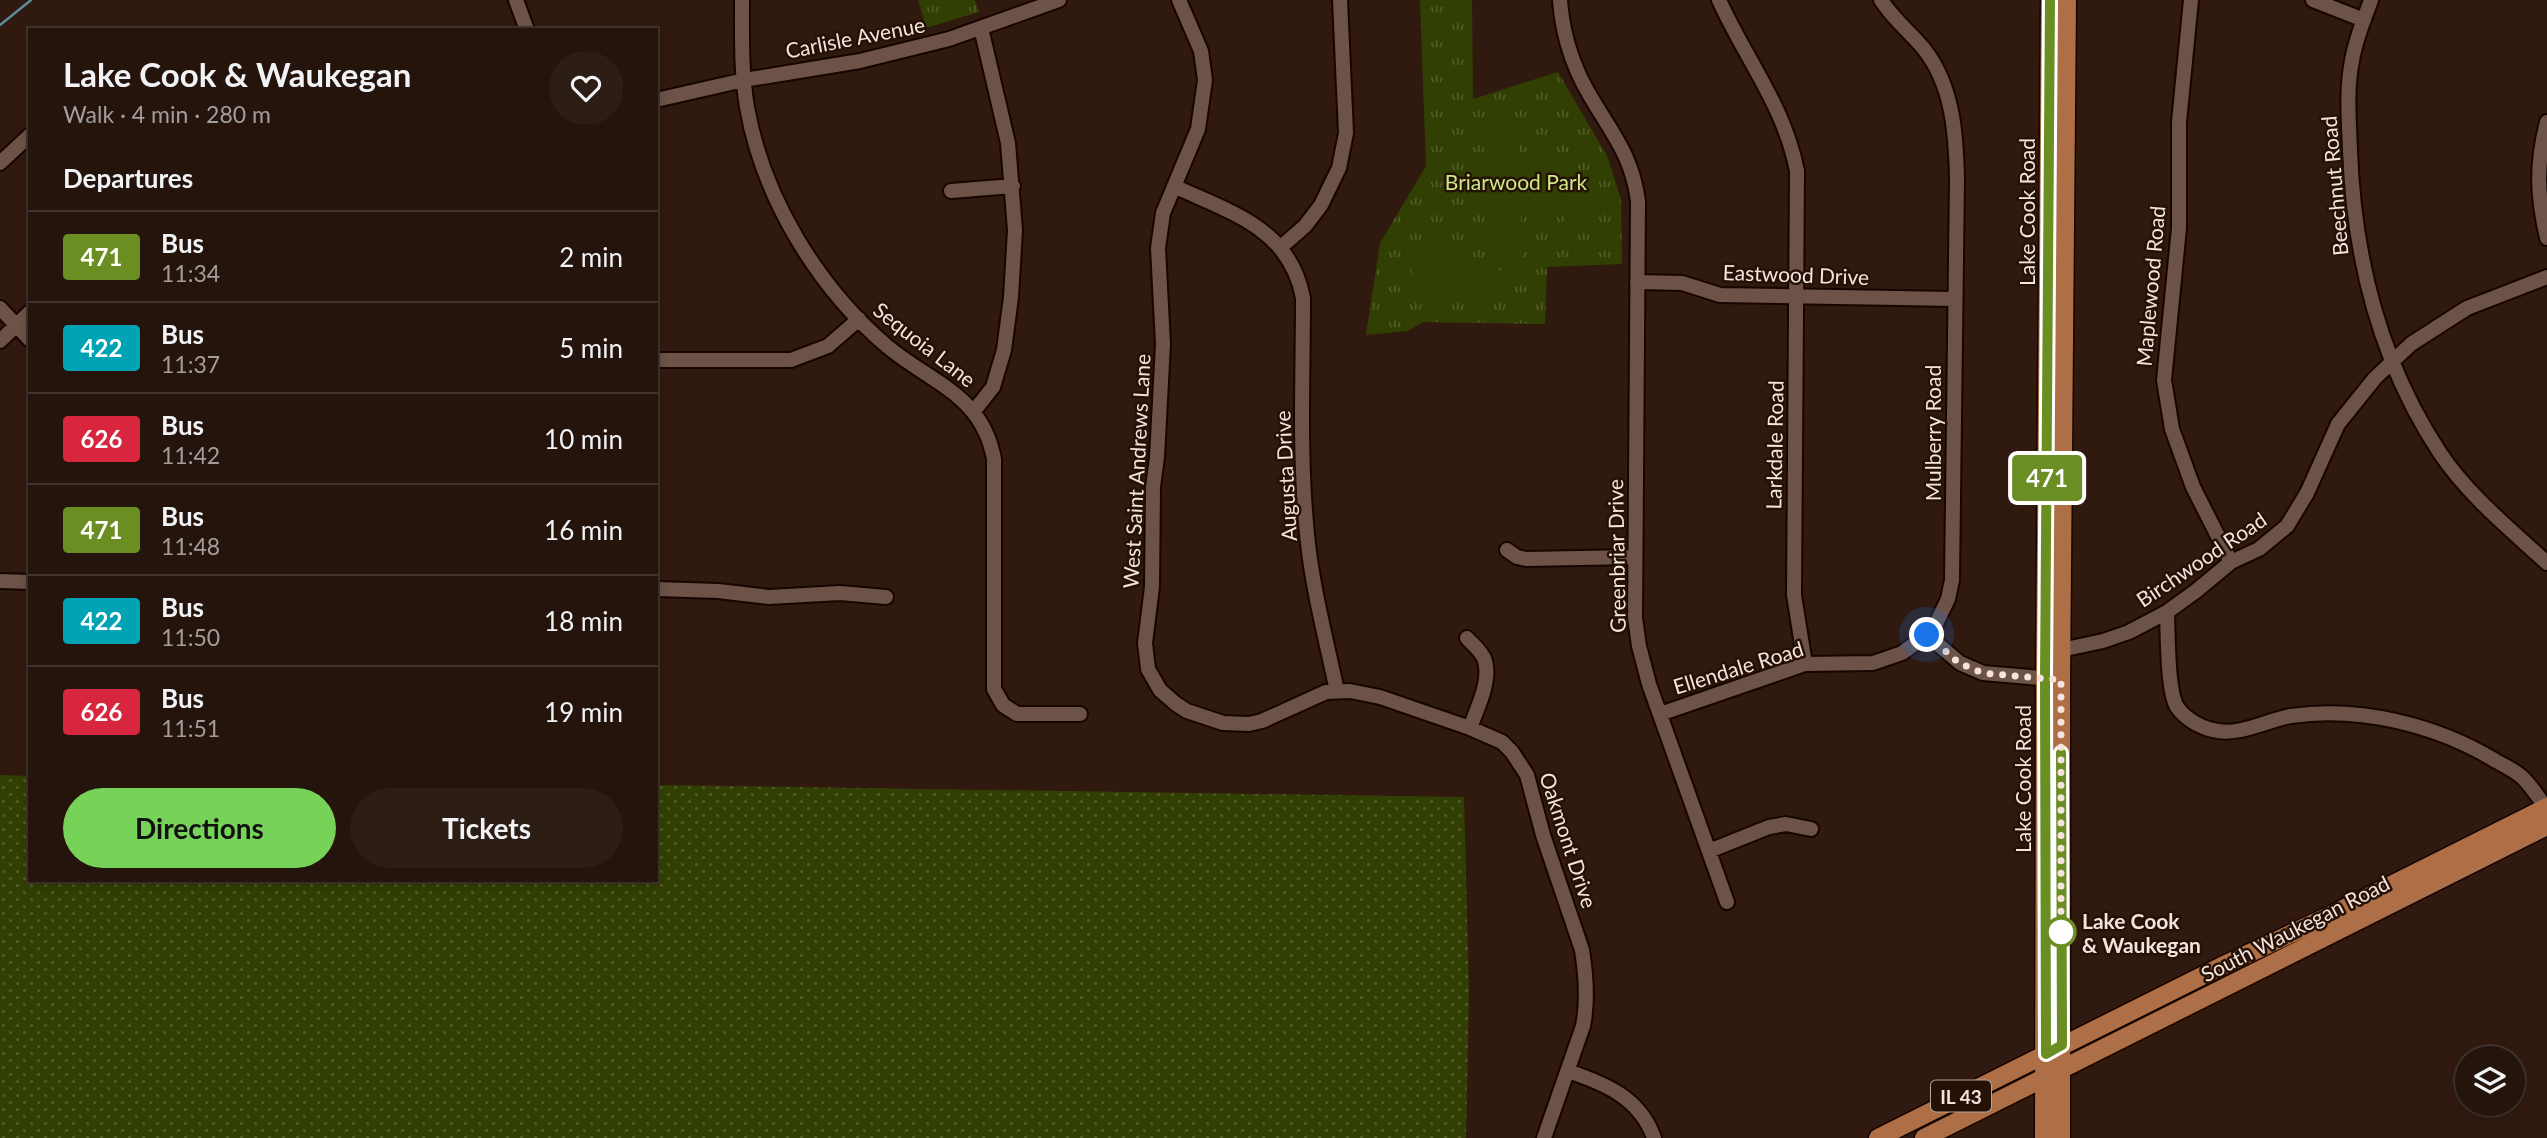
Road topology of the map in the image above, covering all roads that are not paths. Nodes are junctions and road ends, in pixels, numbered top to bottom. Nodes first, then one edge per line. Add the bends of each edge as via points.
1 (516, 0) edge
2 (742, 0) edge
3 (1059, 0) edge
4 (1179, 0) edge
5 (1340, 0) edge
6 (1560, 0) edge
7 (1718, 0) edge
8 (1881, 0) edge
9 (2050, 0) edge
10 (2067, 0) edge
11 (2191, 0) edge
12 (2313, 0) edge
13 (2371, 0) edge
14 (2364, 20) junction
15 (526, 28) edge
16 (981, 28) junction
17 (744, 80) junction
18 (658, 100) edge
19 (2547, 121) edge
20 (28, 137) edge
21 (0, 163) edge
22 (1013, 186) junction
23 (1174, 186) junction
24 (951, 191) dead end
25 (2547, 238) edge
26 (1285, 253) junction
27 (2547, 277) edge
28 (1637, 282) junction
29 (1797, 297) junction
30 (1955, 299) junction
31 (0, 308) edge
32 (28, 314) edge
33 (859, 319) junction
34 (15, 325) junction
35 (28, 338) edge
36 (0, 341) edge
37 (658, 360) edge
38 (2392, 364) junction
39 (974, 411) junction
40 (1507, 550) dead end
41 (1634, 557) junction
42 (2231, 562) junction
43 (2547, 563) edge
44 (0, 582) edge
45 (28, 582) edge
46 (658, 589) edge
47 (886, 597) dead end
48 (2166, 612) junction
49 (1927, 635) junction
50 (1467, 638) dead end
51 (2061, 650) junction
52 (1805, 664) junction
53 (2053, 679) junction
54 (1337, 691) junction
55 (1169, 698) joint
56 (1080, 714) dead end
57 (1660, 714) junction
58 (1470, 728) junction
59 (2547, 808) edge
60 (2547, 826) edge
61 (1811, 829) dead end
62 (1709, 851) junction
63 (1727, 902) dead end
64 (2062, 1045) junction
65 (2046, 1054) junction
66 (1568, 1071) junction
67 (2054, 1072) junction
68 (1544, 1138) edge
69 (1654, 1138) edge
70 (1878, 1138) edge
71 (1924, 1138) edge
72 (2045, 1138) edge
73 (2061, 1138) edge

1 - 15 street
2 - 17 street, Sequoia Lane
3 - 16 street, Carlisle Avenue
4 - 23 street, West Saint Andrews Lane via 1201,51 1205,80 1198,129
5 - 26 street via 1346,133 1339,168 1321,205
6 - 28 street, Greenbriar Drive via 1570,52 1582,81 1626,154 1635,180
7 - 29 street, Larkdale Road via 1787,129 1797,171
8 - 30 street, Mulberry Road via 1927,53 1948,96 1957,155
9 - 53 main road, Lake Cook Road
10 - 51 main road, Lake Cook Road
11 - 42 street, Maplewood Road via 2179,122 2179,228 2164,380 2172,429 2193,487
12 - 14 street
13 - 14 street, Beechnut Road
14 - 38 street, Beechnut Road via 2351,60 2348,102 2356,230
16 - 17 street, Carlisle Avenue via 860,61
16 - 22 street via 1008,143
17 - 18 street, Carlisle Avenue
17 - 33 street, Sequoia Lane via 763,168 783,211 826,282
19 - 25 street via 2538,175
20 - 21 street
22 - 24 street
22 - 39 street via 1013,265 1004,350 993,387
23 - 26 street, Augusta Drive via 1249,220
23 - 55 street, West Saint Andrews Lane via 1158,239 1163,344 1153,487 1152,587 1145,643 1148,669
26 - 54 street, Augusta Drive via 1296,270 1303,298 1302,455 1307,533
27 - 38 street, Birchwood Road via 2468,309 2411,344
28 - 29 street, Eastwood Drive via 1682,283 1720,295
28 - 41 street, Greenbriar Drive
29 - 30 street, Eastwood Drive
29 - 52 street, Larkdale Road via 1794,595
30 - 49 street, Mulberry Road via 1952,580 1941,615
31 - 34 street
32 - 34 street
33 - 37 street via 828,346 792,360
33 - 39 street, Sequoia Lane
34 - 35 street
34 - 36 street
38 - 42 street, Birchwood Road via 2338,424 2287,526 2259,549
38 - 43 street, Beechnut Road via 2441,455 2474,495
39 - 56 street, Sequoia Lane via 986,428 995,458 993,683 1011,712
40 - 41 street via 1526,559
41 - 57 street, Greenbriar Drive via 1639,646
42 - 48 street, Birchwood Road
44 - 45 street
46 - 47 street via 778,598 840,593
48 - 51 street, Birchwood Road via 2129,632
48 - 59 street via 2172,690 2177,707 2194,723 2218,731 2238,731 2289,716 2330,713 2384,719 2475,748 2522,777
49 - 52 street, Ellendale Road via 1902,653 1873,663
49 - 53 street via 1959,663 1983,673
50 - 58 street via 1486,662 1484,689
51 - 53 main road, Lake Cook Road
52 - 57 street, Ellendale Road
53 - 64 main road, Lake Cook Road
53 - 65 main road, Lake Cook Road
54 - 55 street, Oakmont Drive via 1249,724 1206,718
54 - 58 street, Oakmont Drive via 1380,697
57 - 62 street, Greenbriar Drive
58 - 66 street, Oakmont Drive via 1502,742 1527,775 1582,950 1586,1014
59 - 64 main road, South Waukegan Road / IL 43
60 - 67 main road, South Waukegan Road / IL 43
61 - 62 street via 1786,824
62 - 63 street, Greenbriar Drive
64 - 65 main road, IL 43
64 - 67 main road, Lake Cook Road
65 - 67 main road, Lake Cook Road
65 - 70 main road, IL 43
66 - 68 street, Oakmont Drive
66 - 69 street via 1623,1094 1646,1119
67 - 71 main road, IL 43
67 - 72 main road, Lake Cook Road
67 - 73 main road, Lake Cook Road

